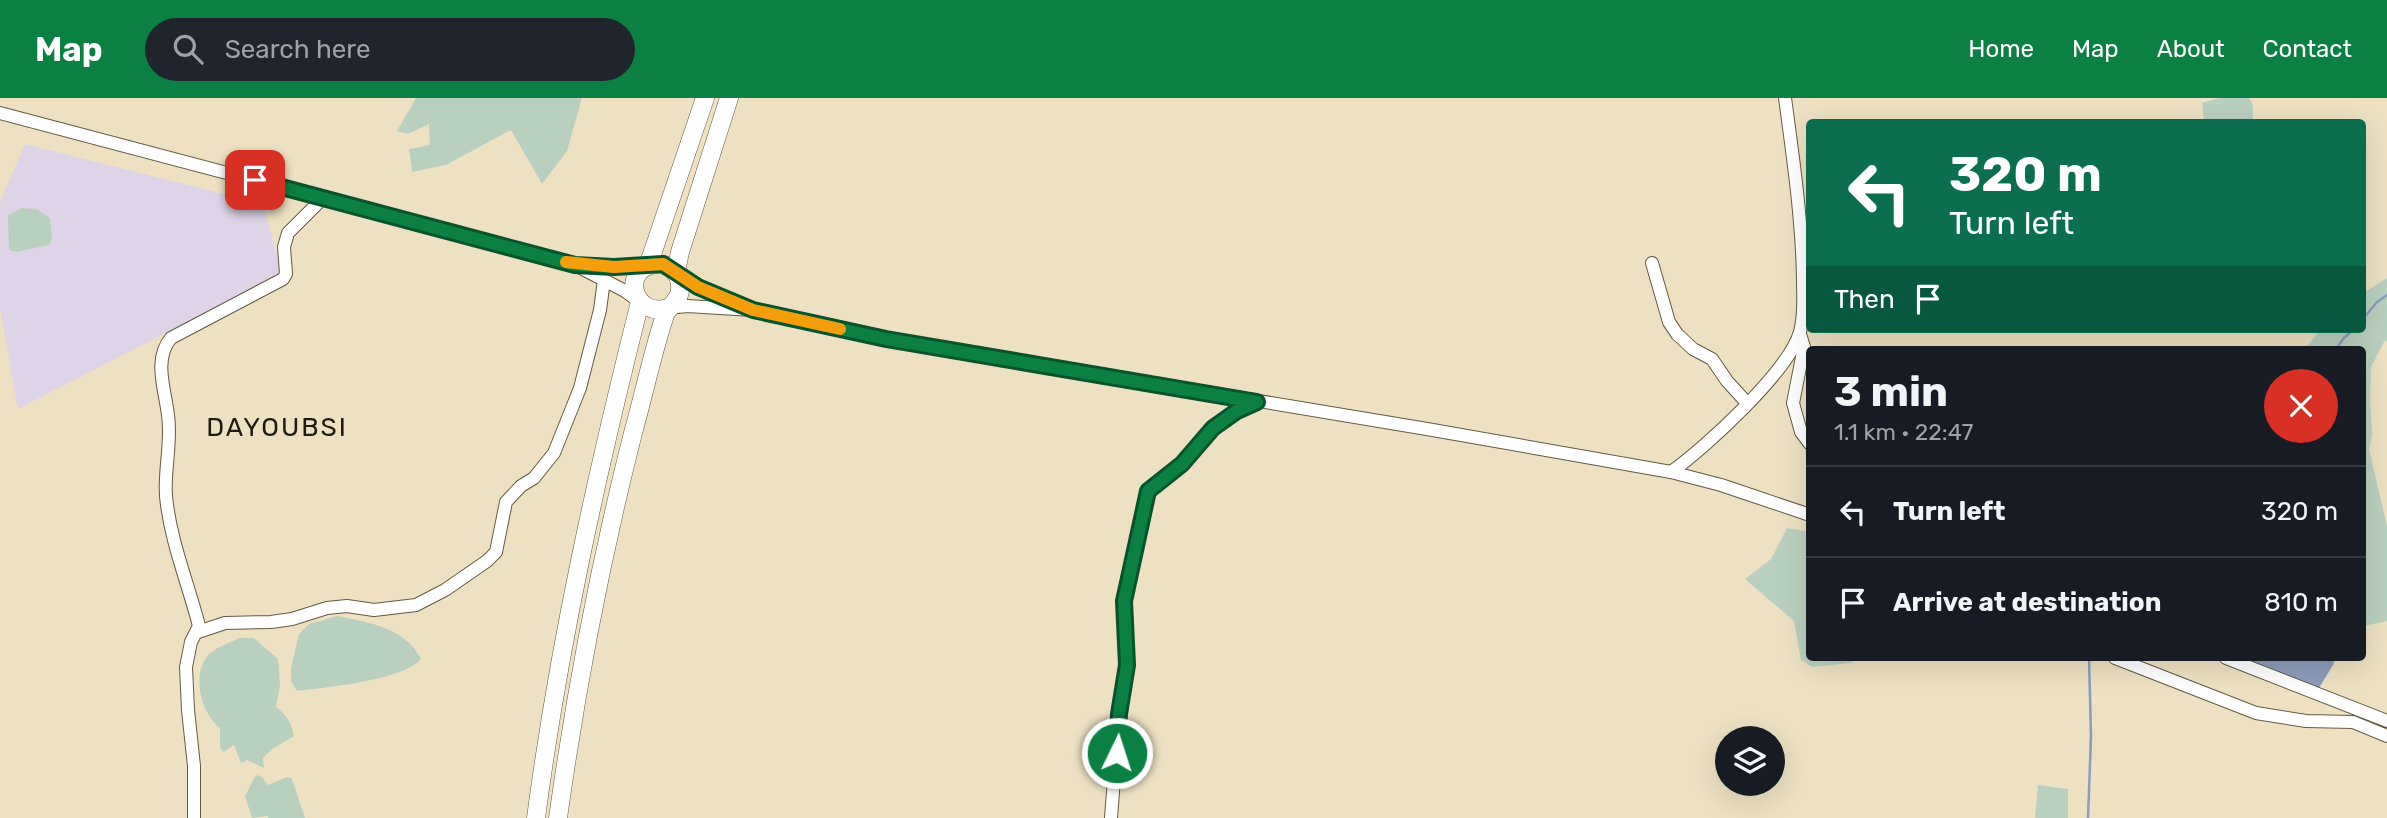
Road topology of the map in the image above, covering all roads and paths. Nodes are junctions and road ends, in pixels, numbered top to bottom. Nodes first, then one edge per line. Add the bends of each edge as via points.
1 (705, 98) edge
2 (729, 98) edge
3 (1784, 98) edge
4 (0, 113) edge
5 (323, 198) junction
6 (1652, 263) dead end
7 (575, 265) junction
8 (648, 266) junction
9 (676, 272) junction
10 (604, 280) junction
11 (639, 302) junction
12 (668, 308) junction
13 (753, 310) junction
14 (1800, 334) junction
15 (1257, 402) junction
16 (1747, 403) junction
17 (1806, 439) edge
18 (1671, 472) junction
19 (1806, 514) edge
20 (198, 632) junction
21 (2123, 661) edge
22 (2234, 661) edge
23 (2387, 721) edge
24 (2387, 736) edge
25 (194, 818) edge
26 (536, 818) edge
27 (558, 818) edge
28 (1111, 818) edge

1 - 8 highway
2 - 9 highway
3 - 14 street via 1803,268
4 - 5 street
5 - 7 street
5 - 20 street via 288,233 283,279 171,338 162,352 169,416 166,495
6 - 16 street via 1677,334 1712,359
7 - 8 street
7 - 10 street
8 - 9 highway via 663,264
8 - 11 highway via 635,282
9 - 12 highway via 680,292
9 - 13 street via 698,287
10 - 11 street
10 - 20 street via 580,388 554,453 506,502 496,552 488,561 416,605 374,610 327,608 281,620 225,623
11 - 12 highway via 653,310
11 - 26 highway via 582,542
12 - 13 street
12 - 27 highway via 607,549
13 - 15 street via 886,339
14 - 16 street via 1793,351
14 - 17 street via 1804,348 1793,403
15 - 18 street
15 - 28 street via 1213,428 1182,464 1148,491 1124,601 1127,665
16 - 18 street
18 - 19 street
20 - 25 street via 186,667
21 - 24 street via 2256,713 2353,722
22 - 23 street

